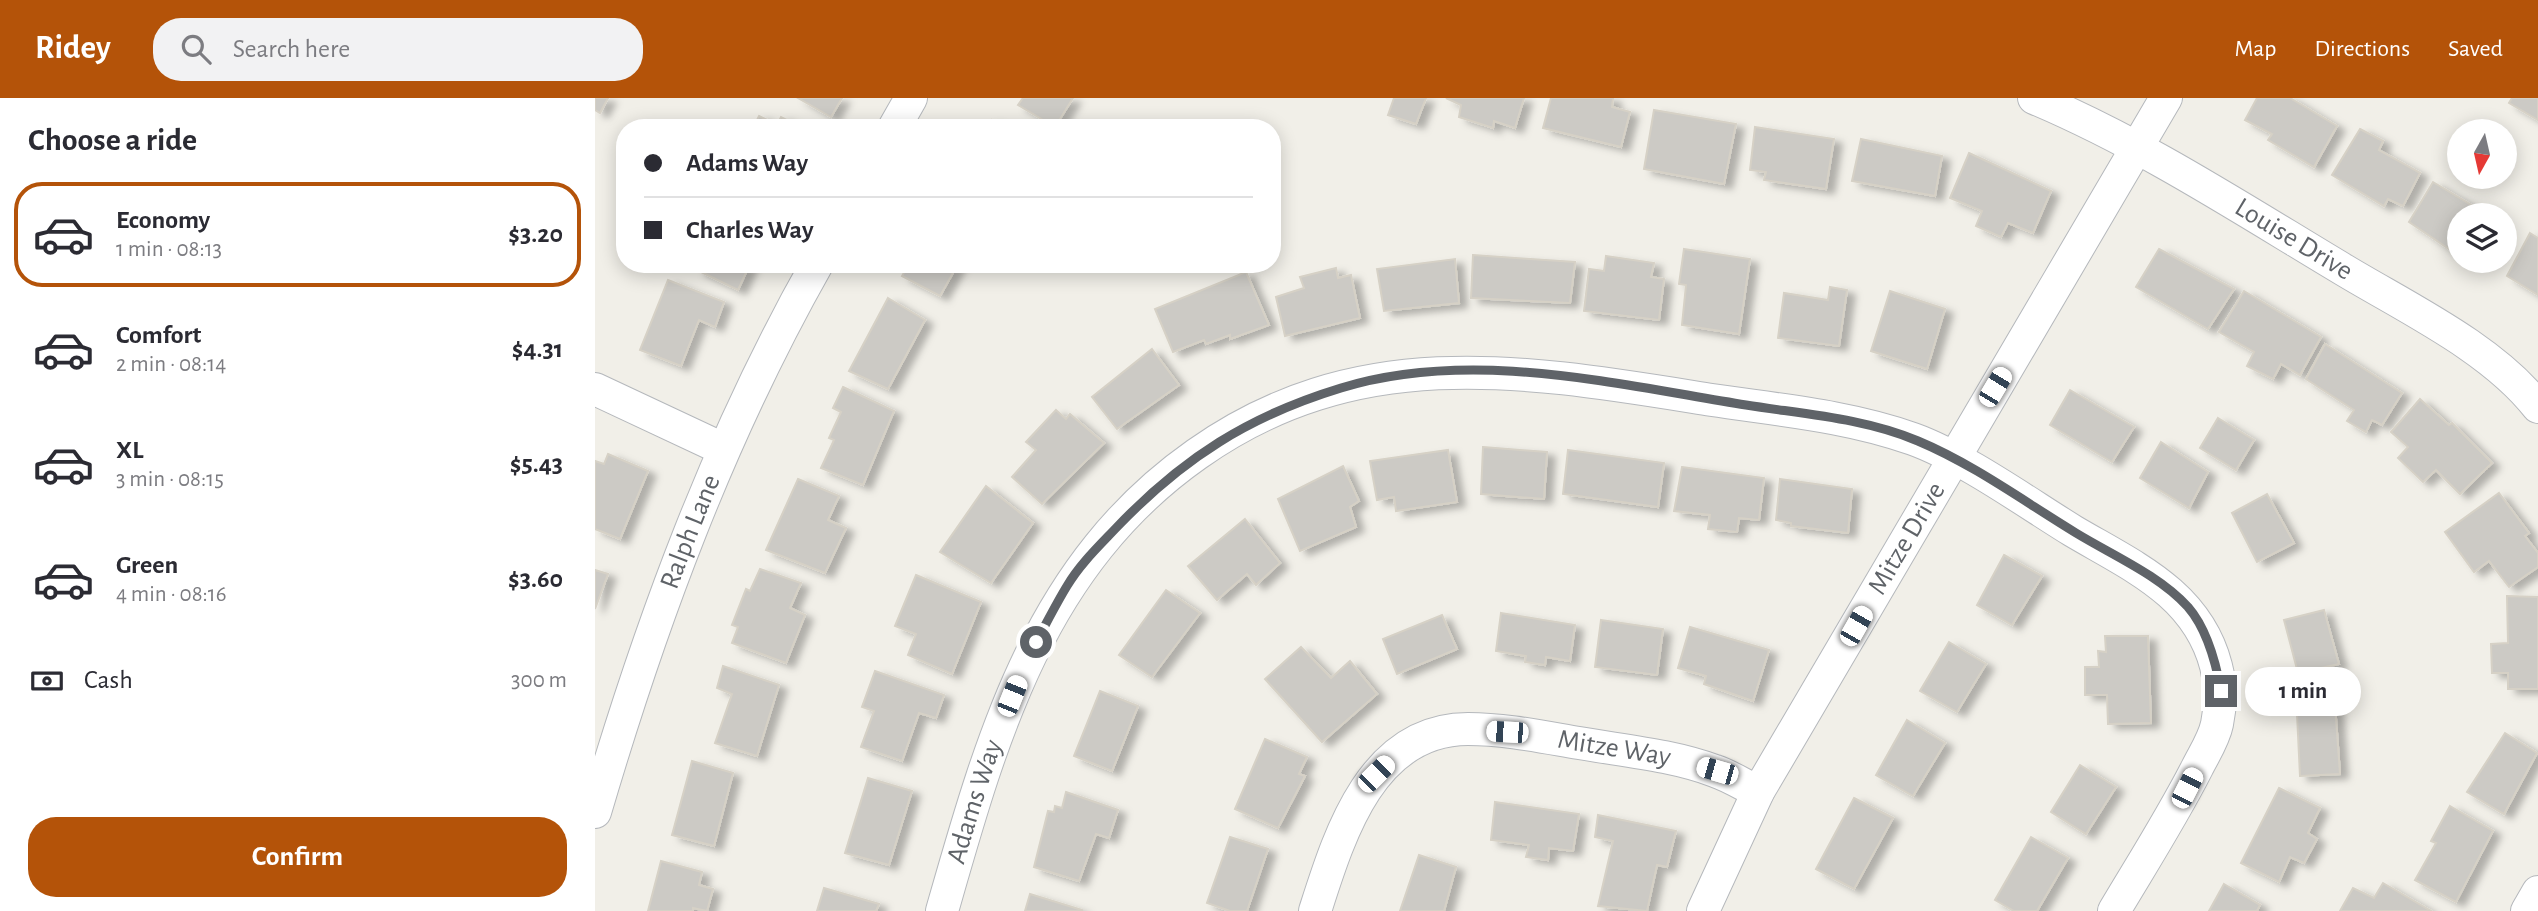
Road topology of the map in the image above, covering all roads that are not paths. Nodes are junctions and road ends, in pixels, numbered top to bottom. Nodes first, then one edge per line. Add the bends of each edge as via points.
1 (911, 98) edge
2 (2033, 98) edge
3 (2166, 98) edge
4 (899, 119) edge
5 (2137, 146) junction
6 (812, 273) edge
7 (595, 389) edge
8 (2538, 407) edge
9 (723, 449) junction
10 (1953, 459) junction
11 (1758, 792) junction
12 (595, 812) edge
13 (2538, 892) edge
14 (942, 911) edge
15 (1315, 911) edge
16 (1703, 911) edge
17 (2114, 911) edge
18 (2527, 911) edge

1 - 4 street
2 - 5 street, Louise Drive
3 - 5 street, Mitze Drive
5 - 8 street, Louise Drive via 2438,327 2494,365
5 - 10 street, Mitze Drive
6 - 9 street, Ralph Lane
7 - 9 street
9 - 12 street, Ralph Lane via 666,590
10 - 11 street, Mitze Drive
10 - 14 street, Adams Way via 1917,440 1863,424 1513,372 1404,374 1344,387 1259,418 1195,455 1142,500 1068,584 1026,661 1005,713
10 - 17 street, Adams Way via 2151,577 2187,606 2216,663 2221,691 2213,737
11 - 15 street, Mitze Way via 1717,771 1675,759 1507,732 1466,729 1441,733 1406,748 1363,791 1338,841
11 - 16 street, Mitze Drive
13 - 18 street

